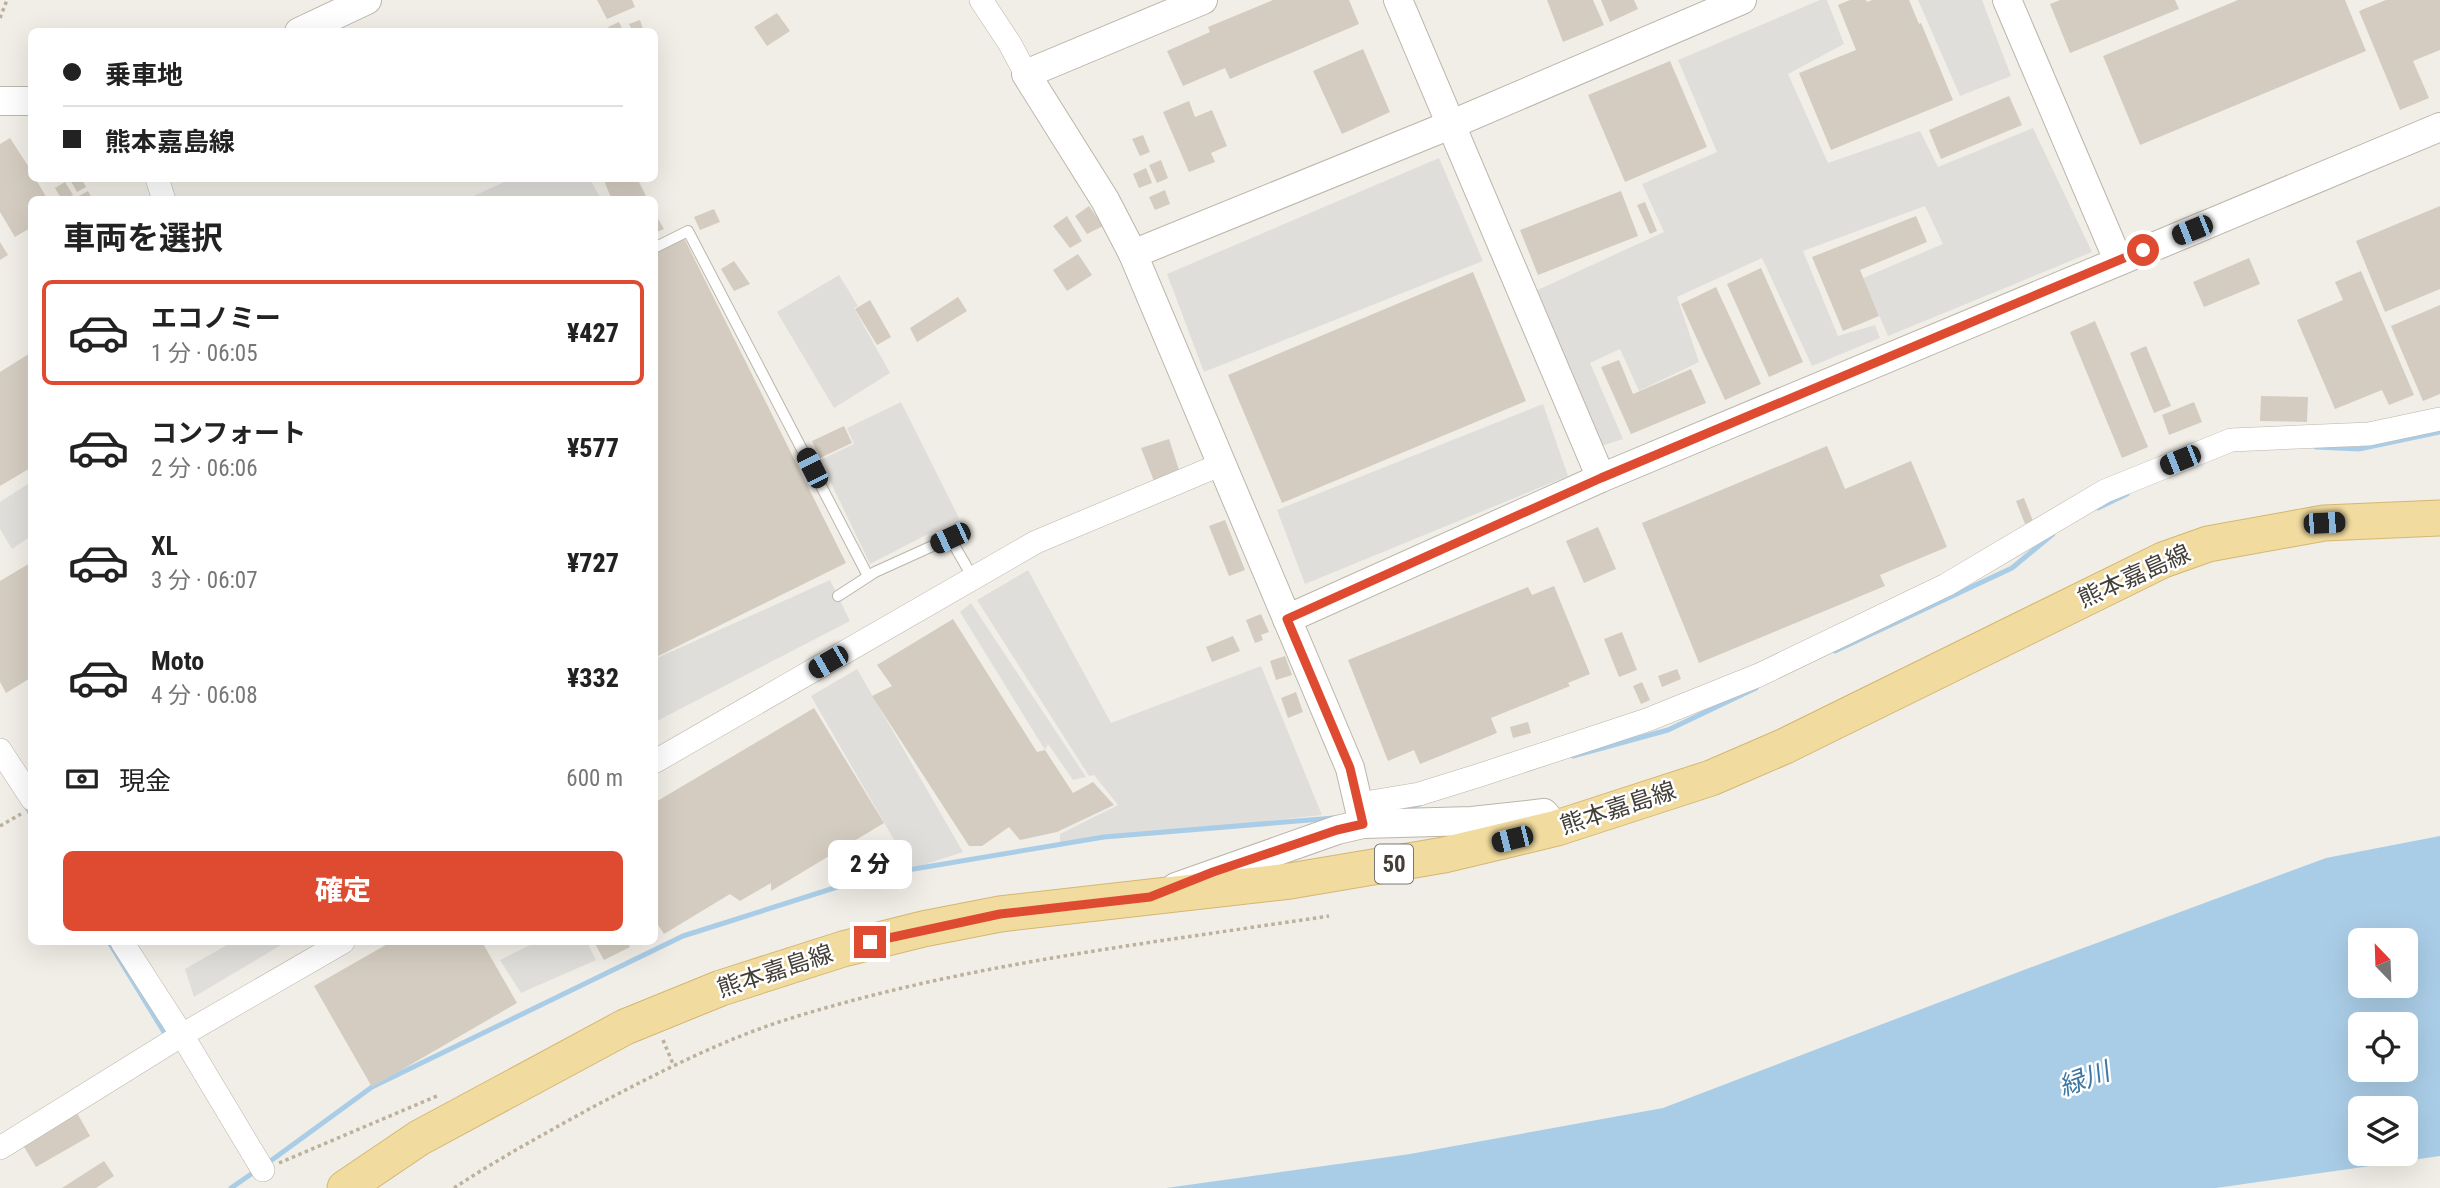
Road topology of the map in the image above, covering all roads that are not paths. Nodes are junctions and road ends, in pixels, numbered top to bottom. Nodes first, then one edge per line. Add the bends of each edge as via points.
1 (367, 0) edge
2 (981, 0) edge
3 (1203, 0) edge
4 (1398, 0) edge
5 (1742, 0) edge
6 (2007, 0) edge
7 (308, 28) edge
8 (1026, 74) junction
9 (0, 101) edge
10 (28, 101) edge
11 (1450, 125) junction
12 (2440, 127) edge
13 (658, 245) edge
14 (1133, 254) junction
15 (2118, 260) junction
16 (2440, 419) edge
17 (1222, 464) junction
18 (1601, 478) junction
19 (2440, 518) edge
20 (868, 576) junction
21 (972, 578) junction
22 (838, 596) dead end
23 (1287, 619) junction
24 (0, 750) edge
25 (658, 760) edge
26 (23, 769) edge
27 (28, 795) edge
28 (1361, 814) junction
29 (1557, 828) junction
30 (1150, 897) junction
31 (124, 945) edge
32 (338, 945) edge
33 (182, 1035) junction
34 (0, 1148) edge
35 (263, 1170) road end
36 (345, 1188) edge

1 - 7 street
2 - 8 street
3 - 8 street
4 - 11 street
5 - 11 street
6 - 15 street
8 - 14 street via 1105,200
9 - 10 street
11 - 14 street
11 - 18 street
12 - 15 street
13 - 20 lane via 688,231
14 - 17 street
15 - 18 street
16 - 28 street via 2370,434 2231,440 2105,491 1946,585 1759,675 1647,720
17 - 21 street via 1036,542
17 - 23 street
18 - 23 street
19 - 29 main road, 熊本嘉島線 / 50 via 2324,523 2208,544 2152,565 1785,746 1710,778
20 - 21 lane via 950,538
20 - 22 lane
21 - 25 street
23 - 28 street via 1350,768
24 - 26 street
26 - 27 street
28 - 29 street via 1472,821 1544,813
28 - 30 street via 1337,830
29 - 30 main road, 熊本嘉島線 / 50 via 1355,871
30 - 36 main road, 熊本嘉島線 / 50 via 1000,914 923,929 721,988 625,1027 419,1138
31 - 33 street
32 - 33 street
33 - 34 street
33 - 35 street

